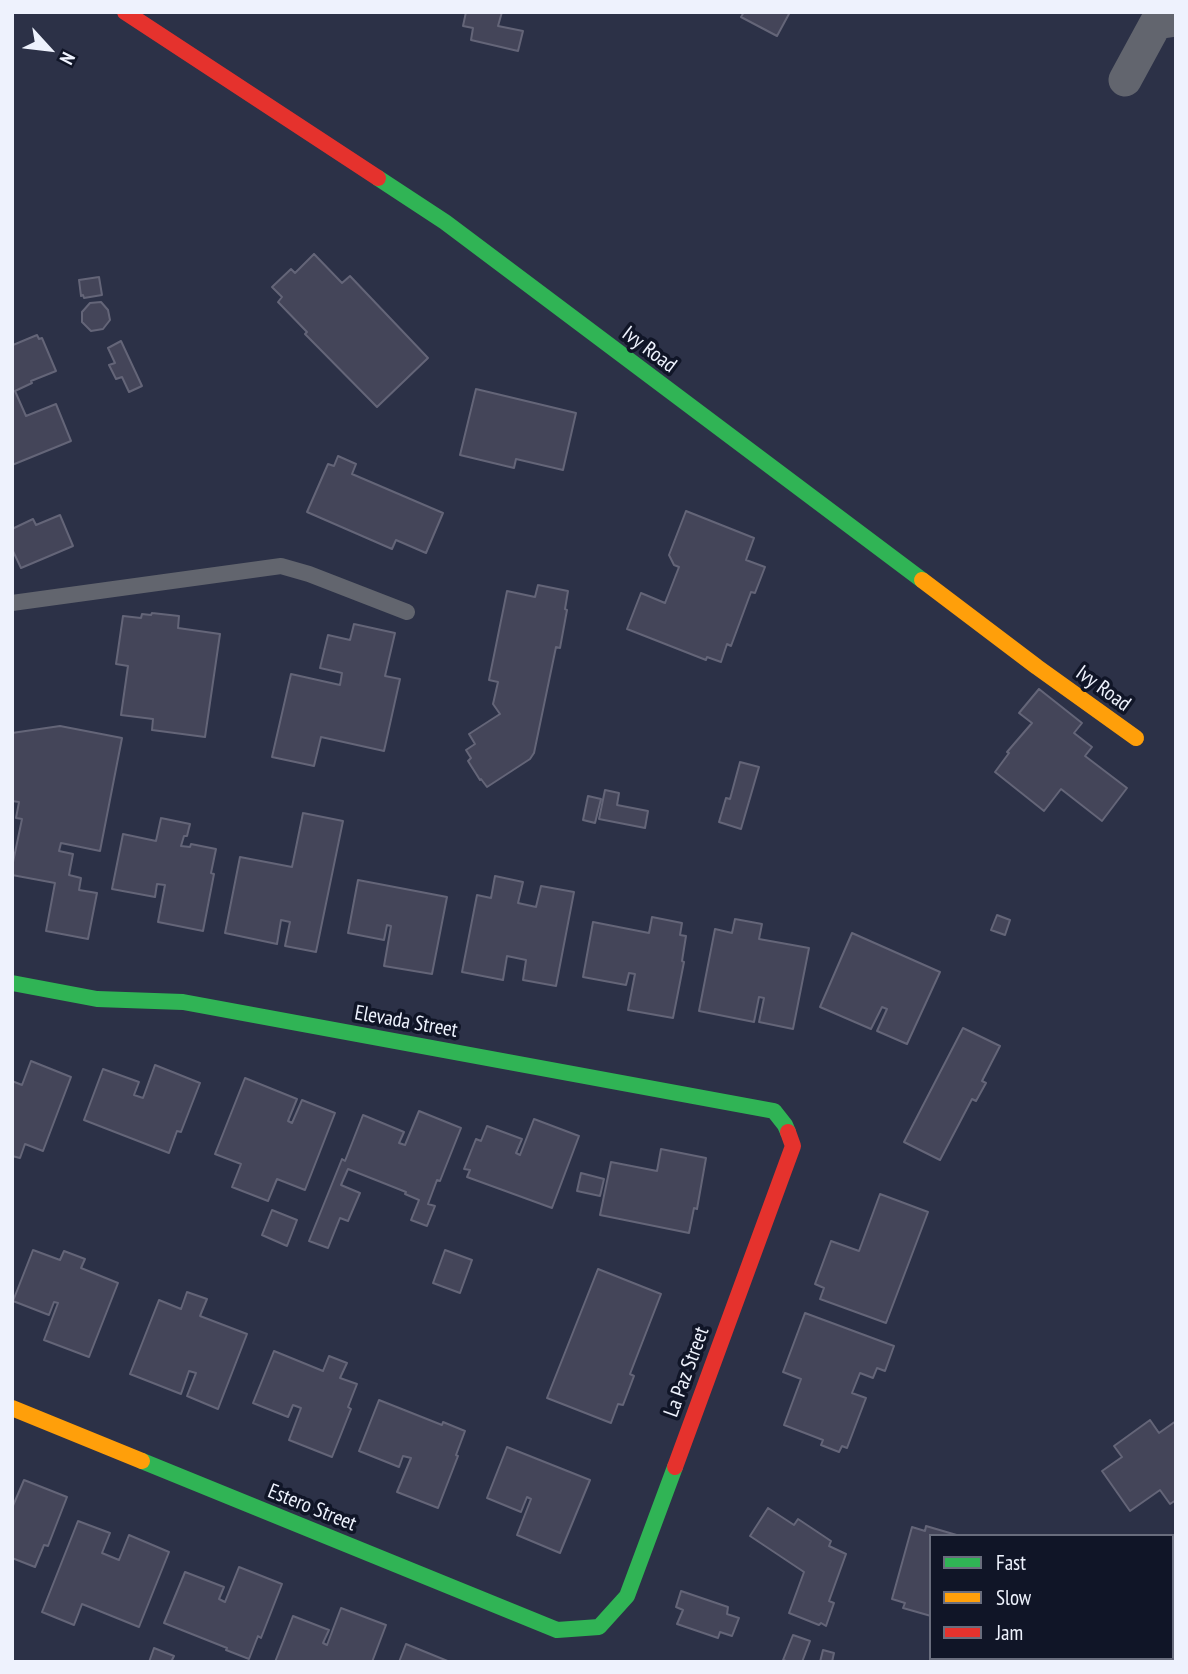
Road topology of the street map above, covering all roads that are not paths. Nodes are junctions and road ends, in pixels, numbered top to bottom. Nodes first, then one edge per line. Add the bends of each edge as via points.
1 (125, 12) edge
2 (1176, 20) edge
3 (1125, 80) dead end
4 (12, 603) edge
5 (407, 612) dead end
6 (1136, 738) dead end
7 (12, 983) edge
8 (785, 1125) joint
9 (12, 1408) edge
10 (599, 1627) joint

1 - 6 street, Ivy Road via 445,222
2 - 3 street via 1156,23
4 - 5 lane via 281,566
7 - 8 street, Elevada Street via 97,999 183,1002 774,1111
8 - 10 street, La Paz Street via 793,1146 627,1596
9 - 10 street, Estero Street via 556,1630

